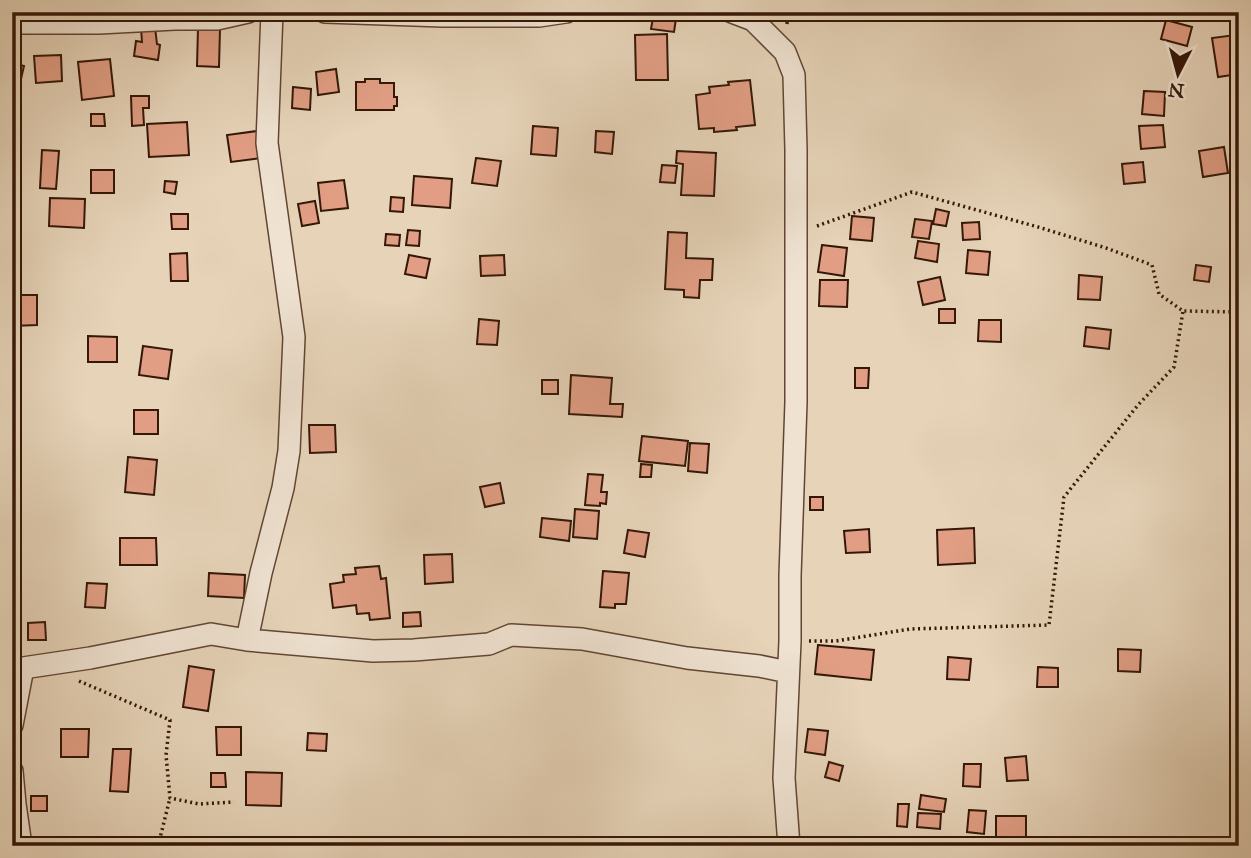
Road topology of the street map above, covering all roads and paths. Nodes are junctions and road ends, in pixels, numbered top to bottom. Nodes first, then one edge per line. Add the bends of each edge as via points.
1 (248, 12) edge
2 (272, 12) edge
3 (324, 12) edge
4 (566, 12) edge
5 (732, 12) edge
6 (12, 23) edge
7 (796, 234) junction
8 (1183, 311) junction
9 (1239, 312) edge
10 (247, 640) junction
11 (790, 641) junction
12 (788, 673) junction
13 (74, 679) dead end
14 (12, 725) edge
15 (12, 771) edge
16 (170, 798) junction
17 (234, 802) dead end
18 (21, 846) edge
19 (158, 846) edge
20 (789, 846) edge

1 - 6 street via 217,19
2 - 10 street via 267,143 294,337 289,451
3 - 4 street via 539,16
5 - 7 street via 753,20 785,52 794,75
7 - 8 path via 912,191 1152,265 1159,294
7 - 11 street
8 - 9 path
8 - 11 path via 1174,367 1064,497 1049,625 910,629 836,641
10 - 12 street via 373,651 489,644 511,635 582,639
10 - 14 street via 211,634 23,668
11 - 12 street
12 - 20 street via 785,778
13 - 16 path via 170,720 166,755
15 - 18 street
16 - 17 path via 199,804
16 - 19 path

